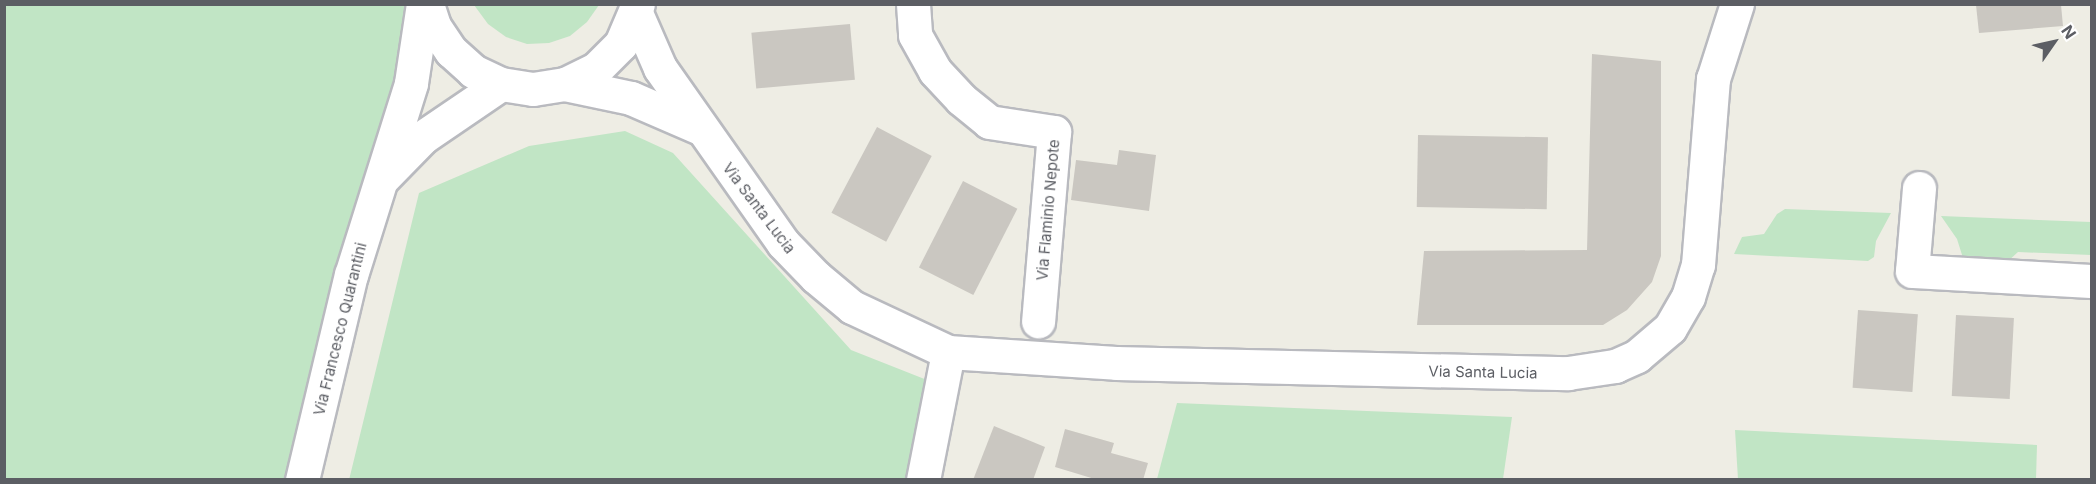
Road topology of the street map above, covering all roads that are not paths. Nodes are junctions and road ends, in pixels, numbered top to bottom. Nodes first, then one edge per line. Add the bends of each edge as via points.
1 (425, 4) edge
2 (913, 4) edge
3 (1737, 4) edge
4 (637, 9) edge
5 (501, 84) junction
6 (565, 84) junction
7 (700, 128) junction
8 (380, 180) junction
9 (1919, 188) dead end
10 (2091, 281) edge
11 (1038, 321) dead end
12 (948, 352) junction
13 (302, 480) edge
14 (923, 480) edge

1 - 5 street, Via Santa Lucia via 451,51 474,71
1 - 8 street, Via Francesco Quarantini via 411,83
2 - 11 street, Via Flaminio Nepote via 915,35 935,72 961,99 989,122 1054,132
3 - 12 street, Via Santa Lucia via 1713,79 1698,265 1688,297 1670,328 1638,356 1615,366 1568,374 1093,363
4 - 6 street, Via Santa Lucia via 621,45 596,69
4 - 7 street, Via Santa Lucia via 660,68
5 - 6 street, Via Santa Lucia via 533,89
5 - 8 street, Via Francesco Quarantini via 423,137
6 - 7 street, Via Santa Lucia via 631,98
7 - 12 street, Via Santa Lucia via 783,243 816,278 852,307
8 - 13 street, Via Francesco Quarantini via 351,275
9 - 10 street via 1912,271
12 - 14 street

